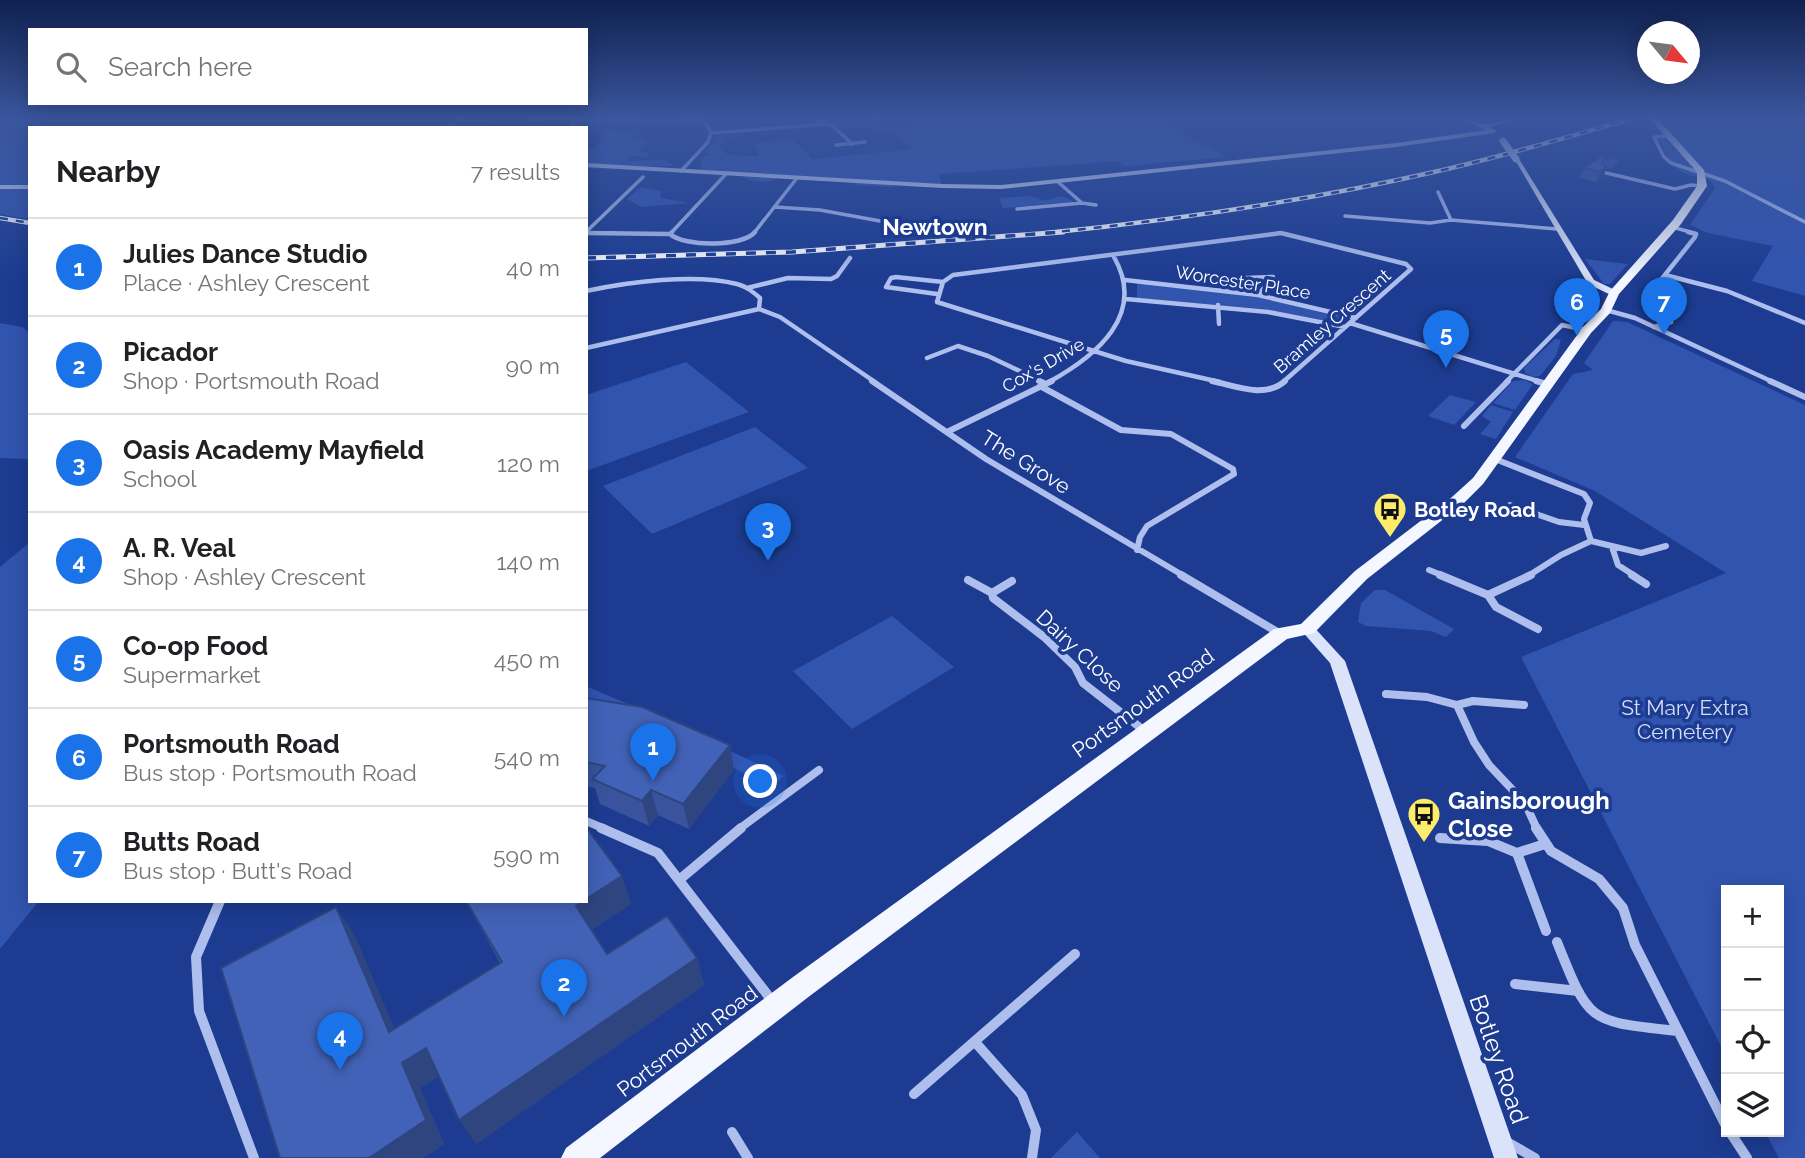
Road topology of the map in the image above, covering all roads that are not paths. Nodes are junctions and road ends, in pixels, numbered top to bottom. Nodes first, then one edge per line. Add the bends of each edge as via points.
1 (697, 172) edge
2 (1149, 172) edge
3 (1524, 172) edge
4 (1602, 172) edge
5 (1701, 172) joint
6 (726, 174) junction
7 (643, 177) dead end
8 (797, 178) junction
9 (1058, 182) junction
10 (0, 187) edge
11 (28, 187) edge
12 (1702, 187) junction
13 (1438, 192) dead end
14 (1082, 203) junction
15 (1096, 205) dead end
16 (775, 207) junction
17 (1017, 209) dead end
18 (1345, 216) dead end
19 (1451, 220) junction
20 (1805, 222) edge
21 (1672, 227) junction
22 (1557, 229) junction
23 (588, 231) edge
24 (910, 231) dead end
25 (588, 233) edge
26 (670, 234) junction
27 (1114, 257) junction
28 (850, 258) dead end
29 (1665, 275) junction
30 (824, 279) junction
31 (1125, 280) junction
32 (943, 282) junction
33 (825, 287) dead end
34 (747, 288) junction
35 (1222, 289) junction
36 (588, 291) edge
37 (1614, 293) junction
38 (937, 294) junction
39 (1258, 295) junction
40 (1126, 299) junction
41 (1218, 305) junction
42 (759, 309) junction
43 (1606, 310) junction
44 (1350, 323) junction
45 (1805, 323) edge
46 (1219, 324) dead end
47 (1654, 327) junction
48 (1587, 330) junction
49 (588, 348) edge
50 (1094, 352) junction
51 (927, 358) dead end
52 (1513, 373) junction
53 (1042, 385) junction
54 (1550, 385) junction
55 (1805, 397) edge
56 (1464, 426) dead end
57 (947, 432) junction
58 (1496, 459) junction
59 (1510, 506) dead end
60 (1584, 524) junction
61 (1591, 541) junction
62 (1666, 546) dead end
63 (1612, 547) junction
64 (1137, 550) junction
65 (1429, 569) dead end
66 (968, 580) dead end
67 (1012, 581) dead end
68 (1646, 584) dead end
69 (992, 593) junction
70 (1488, 595) junction
71 (1307, 629) junction
72 (1538, 629) dead end
73 (1281, 634) junction
74 (1386, 694) dead end
75 (1457, 705) junction
76 (1524, 705) dead end
77 (1147, 733) junction
78 (819, 770) dead end
79 (588, 822) edge
80 (1440, 838) dead end
81 (1545, 844) junction
82 (1517, 853) junction
83 (679, 880) junction
84 (219, 903) edge
85 (1546, 931) dead end
86 (1557, 942) dead end
87 (1075, 954) dead end
88 (1515, 985) dead end
89 (1578, 991) junction
90 (776, 1006) junction
91 (1678, 1031) junction
92 (975, 1042) junction
93 (914, 1094) dead end
94 (1721, 1116) edge
95 (732, 1132) dead end
96 (1733, 1137) edge
97 (1501, 1138) junction
98 (254, 1158) edge
99 (576, 1158) edge
100 (748, 1158) edge
101 (1032, 1158) edge
102 (1506, 1158) edge
103 (1535, 1158) edge
104 (1747, 1158) edge

1 - 6 street
2 - 9 street
3 - 22 street, bridge
4 - 12 street via 1675,189
5 - 12 main road
5 - 20 street
6 - 8 street
6 - 26 street
7 - 23 street
8 - 9 street via 966,187
8 - 16 street
9 - 14 street
10 - 11 street
12 - 21 main road
13 - 19 street
14 - 15 street
14 - 17 street
16 - 24 street via 829,211 912,227
16 - 26 street via 752,236 744,239 692,243
18 - 19 street via 1430,223
19 - 22 street
21 - 29 street via 1696,234
21 - 37 main road
22 - 37 street via 1591,282
25 - 26 street
27 - 31 street, Cox's Drive
27 - 32 street, Bramley Crescent via 953,275
27 - 44 street, Bramley Crescent via 1281,233 1409,266 1411,270
28 - 30 street via 837,276
29 - 45 street via 1727,291
29 - 47 street via 1644,304 1671,322
30 - 33 street
30 - 34 street via 788,278
31 - 35 street, Worcester Place
31 - 40 street, Cox's Drive
32 - 38 street
32 - 38 street, Bramley Crescent via 896,277 886,287
34 - 36 street via 713,282 618,284
34 - 42 street via 761,298
35 - 39 street, Worcester Place
35 - 39 street via 1235,281 1273,277
37 - 43 main road
38 - 50 street, Bramley Crescent via 942,305
39 - 44 street, Worcester Place
40 - 41 street, Worcester Place
40 - 50 street, Cox's Drive via 1116,326
41 - 44 street, Worcester Place
41 - 46 street, Worcester Place
42 - 49 street
42 - 57 street, The Grove via 780,317
43 - 47 street
43 - 48 main road
44 - 50 street, Bramley Crescent via 1280,385 1265,390
44 - 52 street, Worcester Place
47 - 55 street
48 - 52 street via 1562,325
48 - 54 main road
50 - 53 street, Cox's Drive
51 - 53 street via 958,346 988,356
52 - 54 street, Worcester Place
52 - 56 street
53 - 57 street, Cox's Drive
53 - 64 street via 1121,430 1171,434 1233,469 1234,474 1147,526
54 - 58 main road
57 - 64 street, The Grove
58 - 60 street via 1584,494 1590,503 1583,513
58 - 71 main road via 1463,497 1361,575
59 - 60 street via 1559,522
60 - 61 street
61 - 63 street
61 - 70 street
62 - 63 street via 1641,553
63 - 68 street via 1618,565
64 - 73 street, The Grove
65 - 70 street
66 - 69 street, Dairy Close
67 - 69 street
69 - 77 street, Dairy Close via 1075,667 1083,683
70 - 72 street via 1496,607
71 - 73 main road, Portsmouth Road
71 - 97 street, Botley Road via 1337,661
73 - 77 main road, Portsmouth Road
74 - 75 street
75 - 76 street via 1473,701
75 - 81 street via 1474,742 1525,803
77 - 90 main road, Portsmouth Road
78 - 83 street via 758,813
79 - 83 street via 658,852
80 - 82 street via 1488,841
81 - 82 street
81 - 91 street via 1599,879 1623,908 1635,945
82 - 85 street
83 - 90 street
84 - 98 street via 196,957 199,1012
86 - 89 street
87 - 92 street
88 - 89 street
89 - 91 street via 1591,1012 1600,1017
90 - 99 main road, Portsmouth Road
91 - 94 street
92 - 93 street
92 - 101 street via 1022,1095 1037,1130
95 - 100 street
96 - 104 street
97 - 102 street, Botley Road
97 - 103 street

